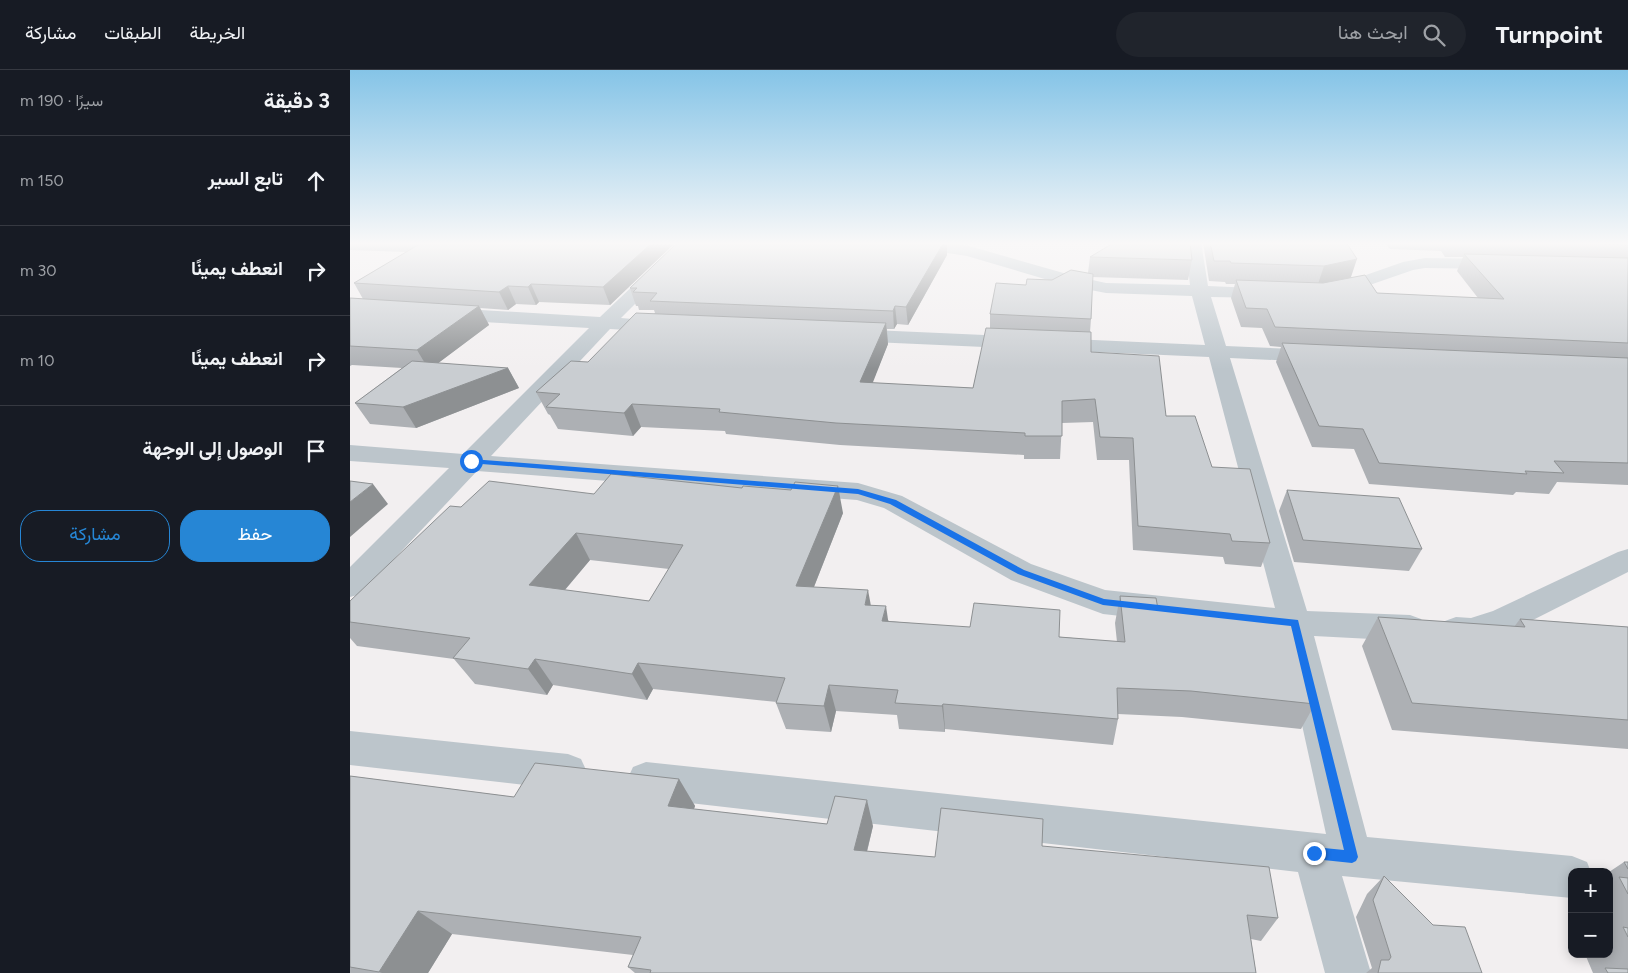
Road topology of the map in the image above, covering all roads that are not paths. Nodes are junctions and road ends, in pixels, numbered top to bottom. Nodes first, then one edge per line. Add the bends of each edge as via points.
1 (645, 284) edge
2 (1085, 284) edge
3 (1199, 284) edge
4 (1357, 284) edge
5 (1200, 291) junction
6 (1288, 293) edge
7 (1317, 294) edge
8 (428, 313) edge
9 (604, 324) junction
10 (684, 327) edge
11 (832, 334) edge
12 (1219, 352) junction
13 (1339, 357) edge
14 (350, 453) edge
15 (471, 461) junction
16 (1628, 559) edge
17 (350, 586) edge
18 (1295, 623) junction
19 (350, 748) edge
20 (1333, 855) junction
21 (1568, 877) edge
22 (1348, 973) edge

1 - 9 street
2 - 5 street via 1106,288
3 - 5 street
4 - 7 street
5 - 6 street
5 - 12 street
8 - 9 street
9 - 10 street
9 - 15 street
11 - 12 street
12 - 13 street
12 - 18 street
14 - 15 street
15 - 17 street
15 - 18 street via 858,492 893,502 1021,572 1103,602
16 - 18 street via 1504,620 1471,630
18 - 20 street
19 - 20 street
20 - 21 street
20 - 22 street

